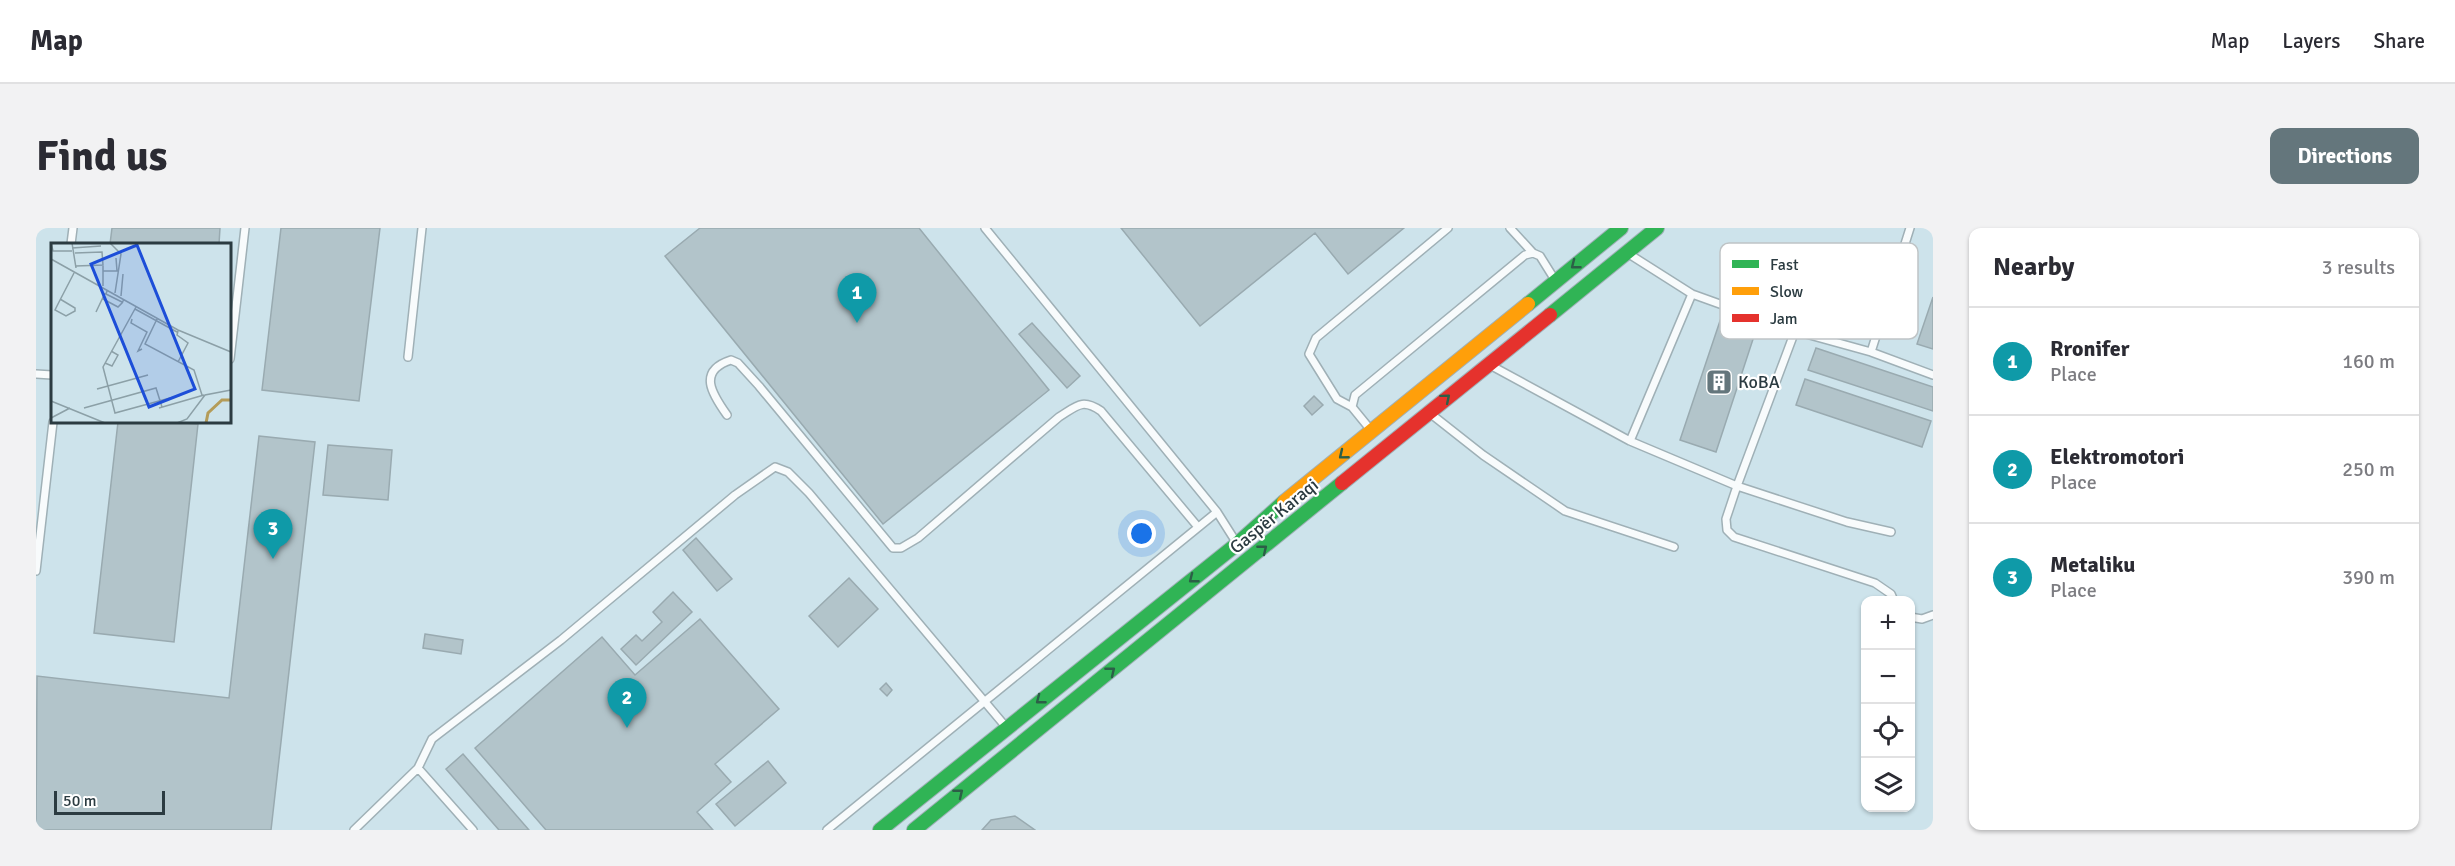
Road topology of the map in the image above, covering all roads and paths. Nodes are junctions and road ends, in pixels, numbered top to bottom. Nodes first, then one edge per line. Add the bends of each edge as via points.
1 (73, 228) edge
2 (245, 228) edge
3 (422, 228) edge
4 (985, 228) edge
5 (1448, 228) edge
6 (1510, 228) edge
7 (1621, 228) edge
8 (1657, 228) edge
9 (1910, 228) edge
10 (71, 243) edge
11 (1905, 243) edge
12 (1533, 253) junction
13 (1627, 253) junction
14 (1555, 280) junction
15 (1692, 294) junction
16 (1720, 304) edge
17 (1792, 339) edge
18 (1824, 339) edge
19 (1875, 339) edge
20 (231, 350) edge
21 (1871, 352) junction
22 (408, 357) dead end
23 (1487, 364) junction
24 (36, 374) edge
25 (51, 375) edge
26 (1933, 375) edge
27 (1352, 407) junction
28 (1429, 412) junction
29 (727, 415) dead end
30 (53, 423) edge
31 (1372, 431) junction
32 (1630, 441) junction
33 (1737, 486) junction
34 (1217, 512) junction
35 (1198, 527) junction
36 (1891, 531) dead end
37 (1237, 544) junction
38 (1674, 547) dead end
39 (36, 571) edge
40 (1892, 596) edge
41 (1933, 615) edge
42 (1915, 618) edge
43 (984, 702) junction
44 (1006, 727) junction
45 (418, 768) junction
46 (354, 830) edge
47 (473, 830) edge
48 (827, 830) edge
49 (880, 830) edge
50 (914, 830) edge

1 - 10 lane
2 - 20 lane
3 - 22 lane
4 - 34 lane
5 - 27 lane via 1316,338 1309,354 1337,399
6 - 12 lane
7 -> 14 main road, Gaspër Karaqi
8 - 13 main road, Gaspër Karaqi
9 - 11 lane
12 - 14 lane via 1540,256
12 - 27 lane via 1525,255 1355,395
13 - 15 lane
13 - 23 main road, Gaspër Karaqi
14 - 31 main road, Gaspër Karaqi
15 - 16 lane
15 - 32 lane
17 - 33 lane
18 - 21 lane
19 - 21 lane
21 - 26 lane
28 -> 23 main road, Gaspër Karaqi
23 - 32 lane
24 - 25 lane
27 - 31 lane
28 - 38 lane via 1483,455 1565,510
50 -> 28 main road, Gaspër Karaqi
29 - 35 lane via 710,382 711,372 730,360 738,363 759,386 893,548 901,549 1059,417 1082,403 1091,404
30 - 39 lane
31 -> 37 main road, Gaspër Karaqi
32 - 33 lane
33 - 36 lane via 1847,522
33 - 40 lane via 1726,519 1727,530 1734,537 1875,583
34 - 35 lane
34 - 37 lane
35 - 43 lane
37 -> 44 main road, Gaspër Karaqi
41 - 42 lane
43 - 44 lane
43 - 45 lane via 809,493 788,472 775,467 432,739
43 - 48 lane
44 - 49 main road, Gaspër Karaqi
45 - 46 lane
45 - 47 lane

